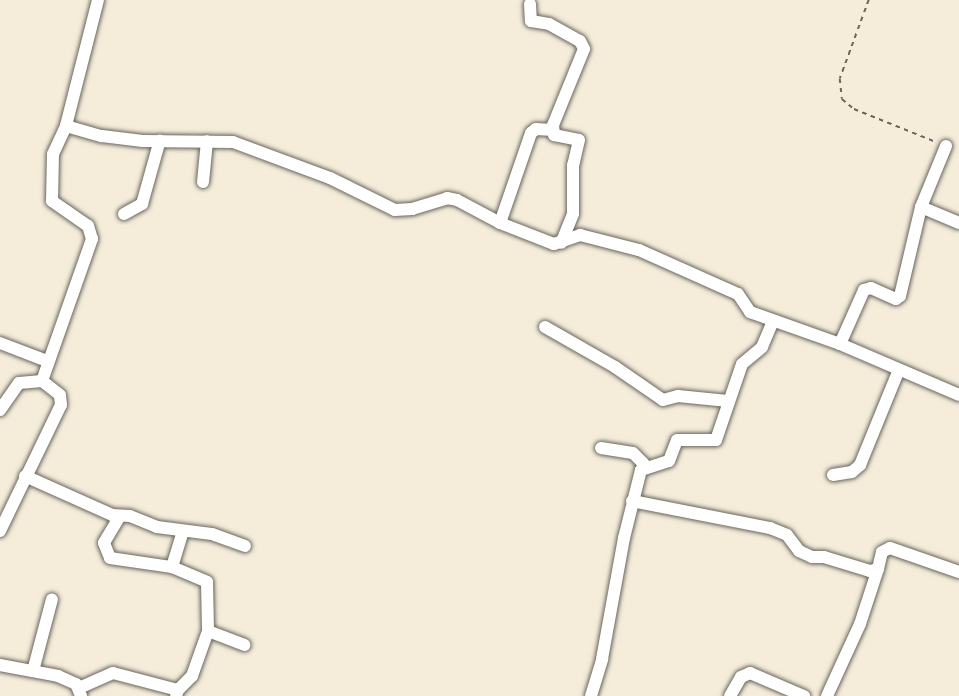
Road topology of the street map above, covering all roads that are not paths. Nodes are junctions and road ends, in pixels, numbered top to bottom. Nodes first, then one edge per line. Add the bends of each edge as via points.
1 (98, 0) edge
2 (530, 4) dead end
3 (66, 126) junction
4 (553, 130) junction
5 (160, 140) junction
6 (207, 141) junction
7 (946, 146) road end
8 (202, 182) dead end
9 (921, 207) junction
10 (124, 214) dead end
11 (500, 223) junction
12 (959, 223) edge
13 (561, 243) junction
14 (773, 321) junction
15 (544, 327) dead end
16 (0, 344) edge
17 (840, 344) junction
18 (47, 361) junction
19 (898, 372) junction
20 (42, 381) junction
21 (959, 395) edge
22 (4, 396) edge
23 (728, 401) junction
24 (0, 410) edge
25 (601, 448) dead end
26 (647, 466) junction
27 (832, 475) dead end
28 (25, 476) junction
29 (632, 501) junction
30 (120, 516) junction
31 (0, 531) edge
32 (183, 531) junction
33 (245, 546) dead end
34 (172, 567) junction
35 (878, 569) junction
36 (959, 572) edge
37 (52, 599) dead end
38 (208, 631) junction
39 (244, 645) dead end
40 (0, 665) edge
41 (33, 671) junction
42 (80, 692) edge
43 (177, 693) edge
44 (591, 696) edge
45 (730, 696) edge
46 (804, 696) edge
47 (827, 696) edge

1 - 3 street
2 - 4 street via 531,21 549,24 584,44
3 - 5 street via 102,136
3 - 18 street via 52,154 52,201 88,226 92,238
4 - 11 street via 536,129 531,134
4 - 13 street via 554,135 579,140 573,165 573,214
5 - 6 street
5 - 10 street via 142,204
6 - 8 street
6 - 11 street via 233,142 266,153 395,210 447,198
7 - 9 street
9 - 12 street
9 - 17 street via 900,296 896,299 871,288 864,290
11 - 13 street
13 - 14 street via 580,235 642,250 738,294 746,309
14 - 17 street
14 - 23 street via 762,347 742,364
15 - 23 street via 615,367 663,400 678,396
16 - 18 street
17 - 19 street
18 - 20 street
19 - 21 street
19 - 27 street via 860,465 852,472
20 - 22 street via 19,383
20 - 28 street via 62,400
22 - 24 street
23 - 26 street via 716,440 677,440 669,461
25 - 26 street via 633,453
26 - 29 street via 641,470
28 - 30 street
28 - 31 street
29 - 35 street via 770,528 787,535 799,551 812,557 824,557 870,572
29 - 44 street via 614,607
30 - 32 street
30 - 34 street via 104,543 110,558
32 - 33 street via 212,534
32 - 34 street
34 - 38 street via 207,582
35 - 36 street via 882,552 890,548
35 - 47 street via 860,624
37 - 41 street
38 - 39 street
38 - 43 street via 192,676
40 - 41 street
41 - 42 street via 58,676
42 - 43 street via 113,673
45 - 46 street via 741,677 750,673

